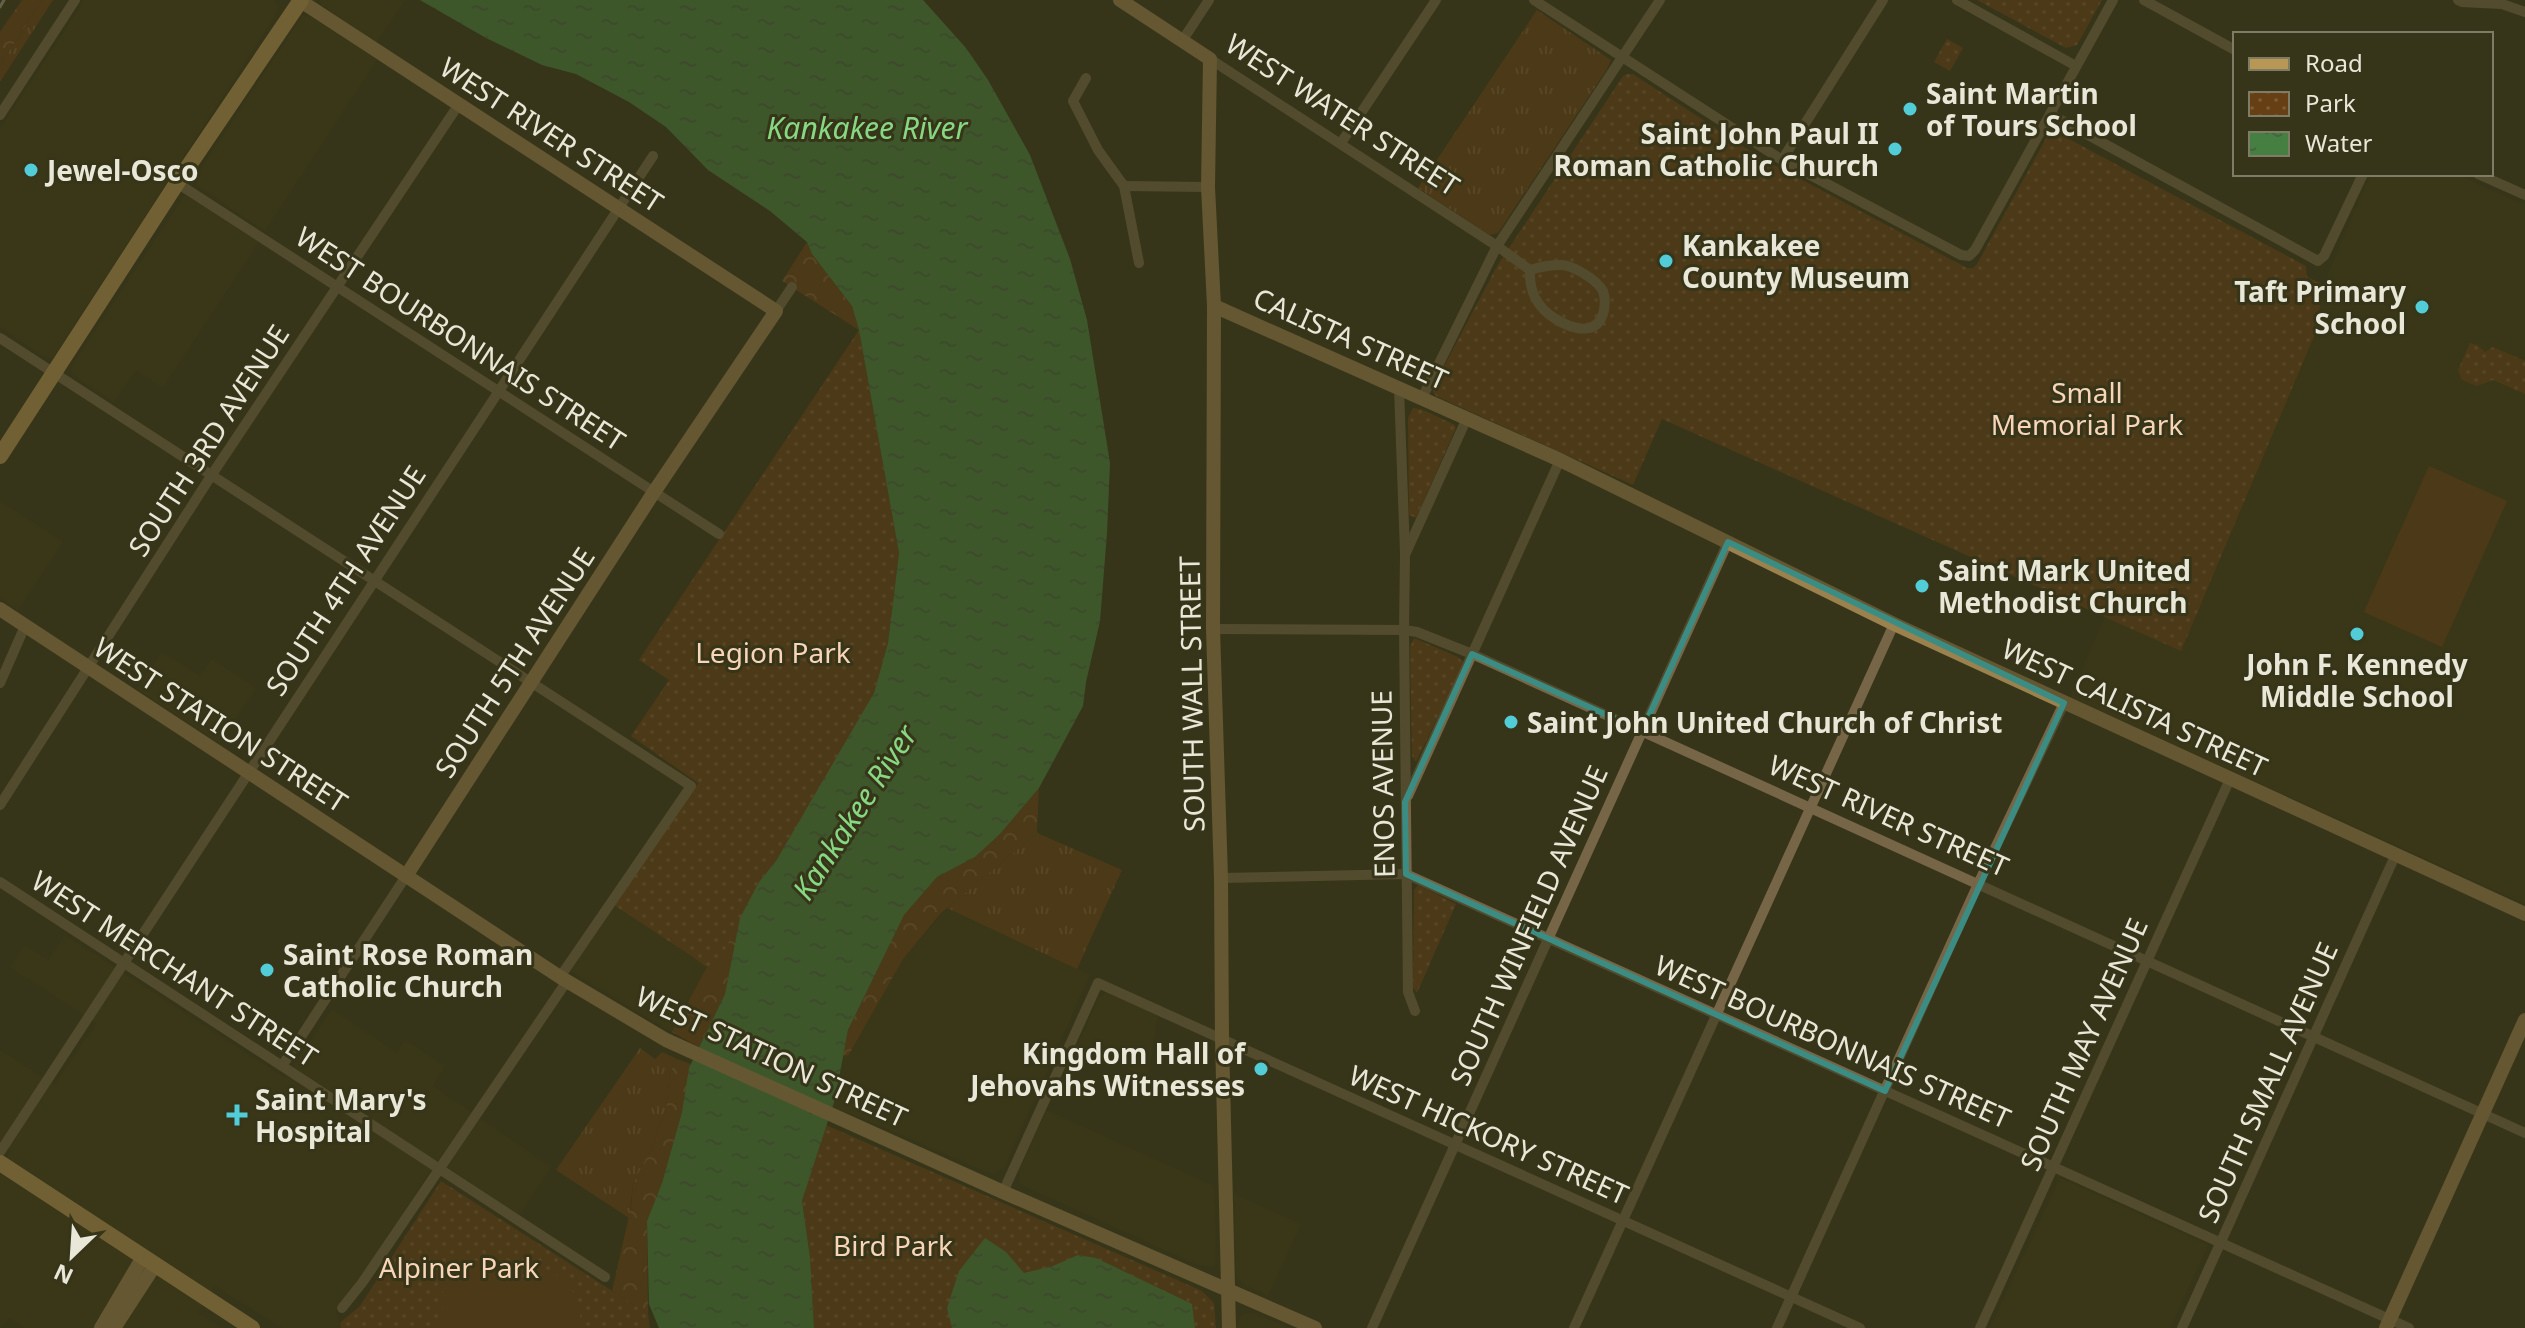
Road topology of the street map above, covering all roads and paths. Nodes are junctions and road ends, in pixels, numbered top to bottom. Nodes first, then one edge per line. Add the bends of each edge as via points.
1 (75, 0) edge
2 (300, 0) edge
3 (1120, 0) edge
4 (1209, 0) edge
5 (1436, 0) edge
6 (1534, 0) edge
7 (1660, 0) edge
8 (1883, 0) edge
9 (1957, 0) edge
10 (2113, 0) edge
11 (2144, 0) edge
12 (2458, 0) edge
13 (2525, 11) edge
14 (1182, 41) junction
15 (2233, 49) edge
16 (1622, 57) junction
17 (1210, 59) junction
18 (2076, 66) junction
19 (1086, 78) dead end
20 (459, 104) junction
21 (2050, 114) junction
22 (0, 115) edge
23 (1341, 143) junction
24 (653, 156) dead end
25 (1782, 160) junction
26 (2362, 176) edge
27 (2482, 176) edge
28 (177, 183) junction
29 (1124, 186) junction
30 (1208, 187) junction
31 (2525, 195) edge
32 (618, 208) junction
33 (1497, 246) junction
34 (1139, 263) dead end
35 (1530, 270) junction
36 (337, 287) junction
37 (792, 287) dead end
38 (1214, 306) junction
39 (776, 311) junction
40 (0, 338) edge
41 (53, 374) junction
42 (1399, 388) junction
43 (498, 391) junction
44 (1422, 398) junction
45 (1467, 418) junction
46 (0, 456) edge
47 (1560, 460) junction
48 (211, 476) junction
49 (654, 492) junction
50 (719, 534) dead end
51 (1728, 542) junction
52 (1405, 555) junction
53 (373, 582) junction
54 (0, 609) edge
55 (1894, 624) junction
56 (25, 626) junction
57 (1213, 629) junction
58 (1404, 630) junction
59 (1472, 654) junction
60 (89, 668) junction
61 (0, 683) edge
62 (531, 683) junction
63 (2064, 703) junction
64 (1642, 731) junction
65 (248, 772) junction
66 (2230, 779) junction
67 (1405, 802) junction
68 (0, 805) edge
69 (1810, 808) junction
70 (2395, 856) junction
71 (1406, 874) junction
72 (406, 876) junction
73 (1221, 878) junction
74 (0, 882) edge
75 (1978, 884) junction
76 (2525, 914) edge
77 (1548, 938) junction
78 (2147, 961) junction
79 (123, 962) junction
80 (563, 979) junction
81 (1415, 1011) dead end
82 (1716, 1014) junction
83 (2525, 1020) edge
84 (2313, 1037) junction
85 (1222, 1039) junction
86 (282, 1066) junction
87 (1885, 1091) junction
88 (2483, 1113) junction
89 (2525, 1133) edge
90 (1455, 1145) junction
91 (0, 1152) edge
92 (0, 1163) edge
93 (2053, 1167) junction
94 (440, 1169) junction
95 (1003, 1192) junction
96 (1623, 1220) junction
97 (2220, 1243) junction
98 (149, 1261) junction
99 (605, 1277) dead end
100 (1229, 1289) junction
101 (1791, 1297) junction
102 (342, 1308) dead end
103 (2388, 1324) edge
104 (101, 1328) edge
105 (114, 1328) edge
106 (252, 1328) edge
107 (1229, 1328) edge
108 (1315, 1328) edge
109 (1372, 1328) edge
110 (1574, 1328) edge
111 (1777, 1328) edge
112 (1860, 1328) edge
113 (1980, 1328) edge
114 (2182, 1328) edge
115 (2409, 1328) edge

1 - 22 street
2 - 20 street, WEST RIVER STREET
2 - 28 main road
3 - 14 street, WEST WATER STREET
4 - 14 street
5 - 23 street
6 - 16 street
7 - 16 street
8 - 25 street
9 - 18 street
10 - 18 street
11 - 15 street
12 - 13 street
14 - 17 street, WEST WATER STREET
16 - 25 street
16 - 33 street
17 - 23 street, WEST WATER STREET
17 - 30 street, SOUTH WALL STREET
18 - 21 street
19 - 29 street via 1073,101
20 - 32 street, WEST RIVER STREET
20 - 36 street, SOUTH 3RD AVENUE
21 - 25 street via 1969,256
21 - 26 street via 2318,261
23 - 33 street, WEST WATER STREET
24 - 32 street, SOUTH 4TH AVENUE
27 - 31 street
28 - 36 street, WEST BOURBONNAIS STREET
28 - 41 main road
29 - 30 street
29 - 34 street
30 - 38 street, SOUTH WALL STREET
32 - 39 street, WEST RIVER STREET
32 - 43 street, SOUTH 4TH AVENUE
33 - 35 street, WEST WATER STREET
33 - 44 street
35 - 35 street via 1533,295 1543,310 1582,330 1600,320 1605,299 1597,284 1566,265
36 - 43 street, WEST BOURBONNAIS STREET
36 - 48 street, SOUTH 3RD AVENUE
37 - 39 street, SOUTH 5TH AVENUE
38 - 42 street, CALISTA STREET
38 - 57 street, SOUTH WALL STREET
39 - 49 street, SOUTH 5TH AVENUE
40 - 41 street
41 - 46 main road
41 - 48 street
42 - 44 street, CALISTA STREET
42 - 52 street, ENOS AVENUE
43 - 49 street, WEST BOURBONNAIS STREET
43 - 53 street, SOUTH 4TH AVENUE
44 - 45 street, CALISTA STREET
45 - 47 street, WEST CALISTA STREET
45 - 52 street, ENOS AVENUE
47 - 51 street, WEST CALISTA STREET
47 - 59 street
48 - 53 street
48 - 60 street, SOUTH 3RD AVENUE
49 - 50 street, WEST BOURBONNAIS STREET
49 - 62 street, SOUTH 5TH AVENUE
51 - 55 street, WEST CALISTA STREET
51 - 64 street, SOUTH WINFIELD AVENUE
52 - 58 street, ENOS AVENUE
53 - 62 street
53 - 65 street, SOUTH 4TH AVENUE
54 - 56 street, WEST STATION STREET
55 - 63 street, WEST CALISTA STREET
55 - 69 street
56 - 60 street, WEST STATION STREET
56 - 61 street
57 - 58 street, WEST RIVER STREET
57 - 73 street, SOUTH WALL STREET
58 - 59 street, WEST RIVER STREET
58 - 67 street, ENOS AVENUE
59 - 64 street, WEST RIVER STREET
59 - 67 street
60 - 65 street, WEST STATION STREET
60 - 68 street, SOUTH 3RD AVENUE
62 - 72 street, SOUTH 5TH AVENUE
62 - 80 street via 691,786
63 - 66 street, WEST CALISTA STREET
63 - 75 street
64 - 69 street, WEST RIVER STREET
64 - 77 street, SOUTH WINFIELD AVENUE
65 - 72 street, WEST STATION STREET
65 - 79 street, SOUTH 4TH AVENUE
66 - 70 street, WEST CALISTA STREET
66 - 78 street, SOUTH MAY AVENUE
67 - 71 street, ENOS AVENUE
69 - 75 street, WEST RIVER STREET
69 - 82 street
70 - 76 street, WEST CALISTA STREET
70 - 84 street, SOUTH SMALL AVENUE
71 - 73 street, WEST BOURBONNAIS STREET
71 - 77 street, WEST BOURBONNAIS STREET
71 - 81 street, ENOS AVENUE via 1408,992
72 - 80 street, WEST STATION STREET
72 - 86 street, SOUTH 5TH AVENUE
73 - 85 street, SOUTH WALL STREET
74 - 79 street, WEST MERCHANT STREET
75 - 78 street, WEST RIVER STREET
75 - 87 street
77 - 82 street, WEST BOURBONNAIS STREET
77 - 90 street, SOUTH WINFIELD AVENUE
78 - 84 street, WEST RIVER STREET
78 - 93 street, SOUTH MAY AVENUE
79 - 86 street, WEST MERCHANT STREET
79 - 91 street, SOUTH 4TH AVENUE
80 - 94 street
80 - 95 street, WEST STATION STREET via 666,1040
82 - 87 street, WEST BOURBONNAIS STREET
82 - 96 street
83 - 88 street
84 - 88 street, WEST RIVER STREET
84 - 97 street, SOUTH SMALL AVENUE
85 - 90 street, WEST HICKORY STREET
85 - 95 street, WEST HICKORY STREET via 1098,983
85 - 100 street, SOUTH WALL STREET
86 - 94 street, WEST MERCHANT STREET
87 - 93 street, WEST BOURBONNAIS STREET
87 - 101 street
88 - 89 street, WEST RIVER STREET
88 - 103 street
90 - 96 street, WEST HICKORY STREET
90 - 109 street, SOUTH WINFIELD AVENUE
92 - 98 main road
93 - 97 street, WEST BOURBONNAIS STREET
93 - 113 street, SOUTH MAY AVENUE
94 - 99 street, WEST MERCHANT STREET
94 - 102 street
95 - 100 street, WEST STATION STREET
96 - 101 street, WEST HICKORY STREET
96 - 110 street
97 - 103 street, WEST BOURBONNAIS STREET
97 - 114 street, SOUTH SMALL AVENUE
98 - 104 street
98 - 105 street
98 - 106 main road
100 - 107 street, SOUTH WALL STREET
100 - 108 street, WEST STATION STREET
101 - 111 street
101 - 112 street, WEST HICKORY STREET
103 - 115 street, WEST BOURBONNAIS STREET

